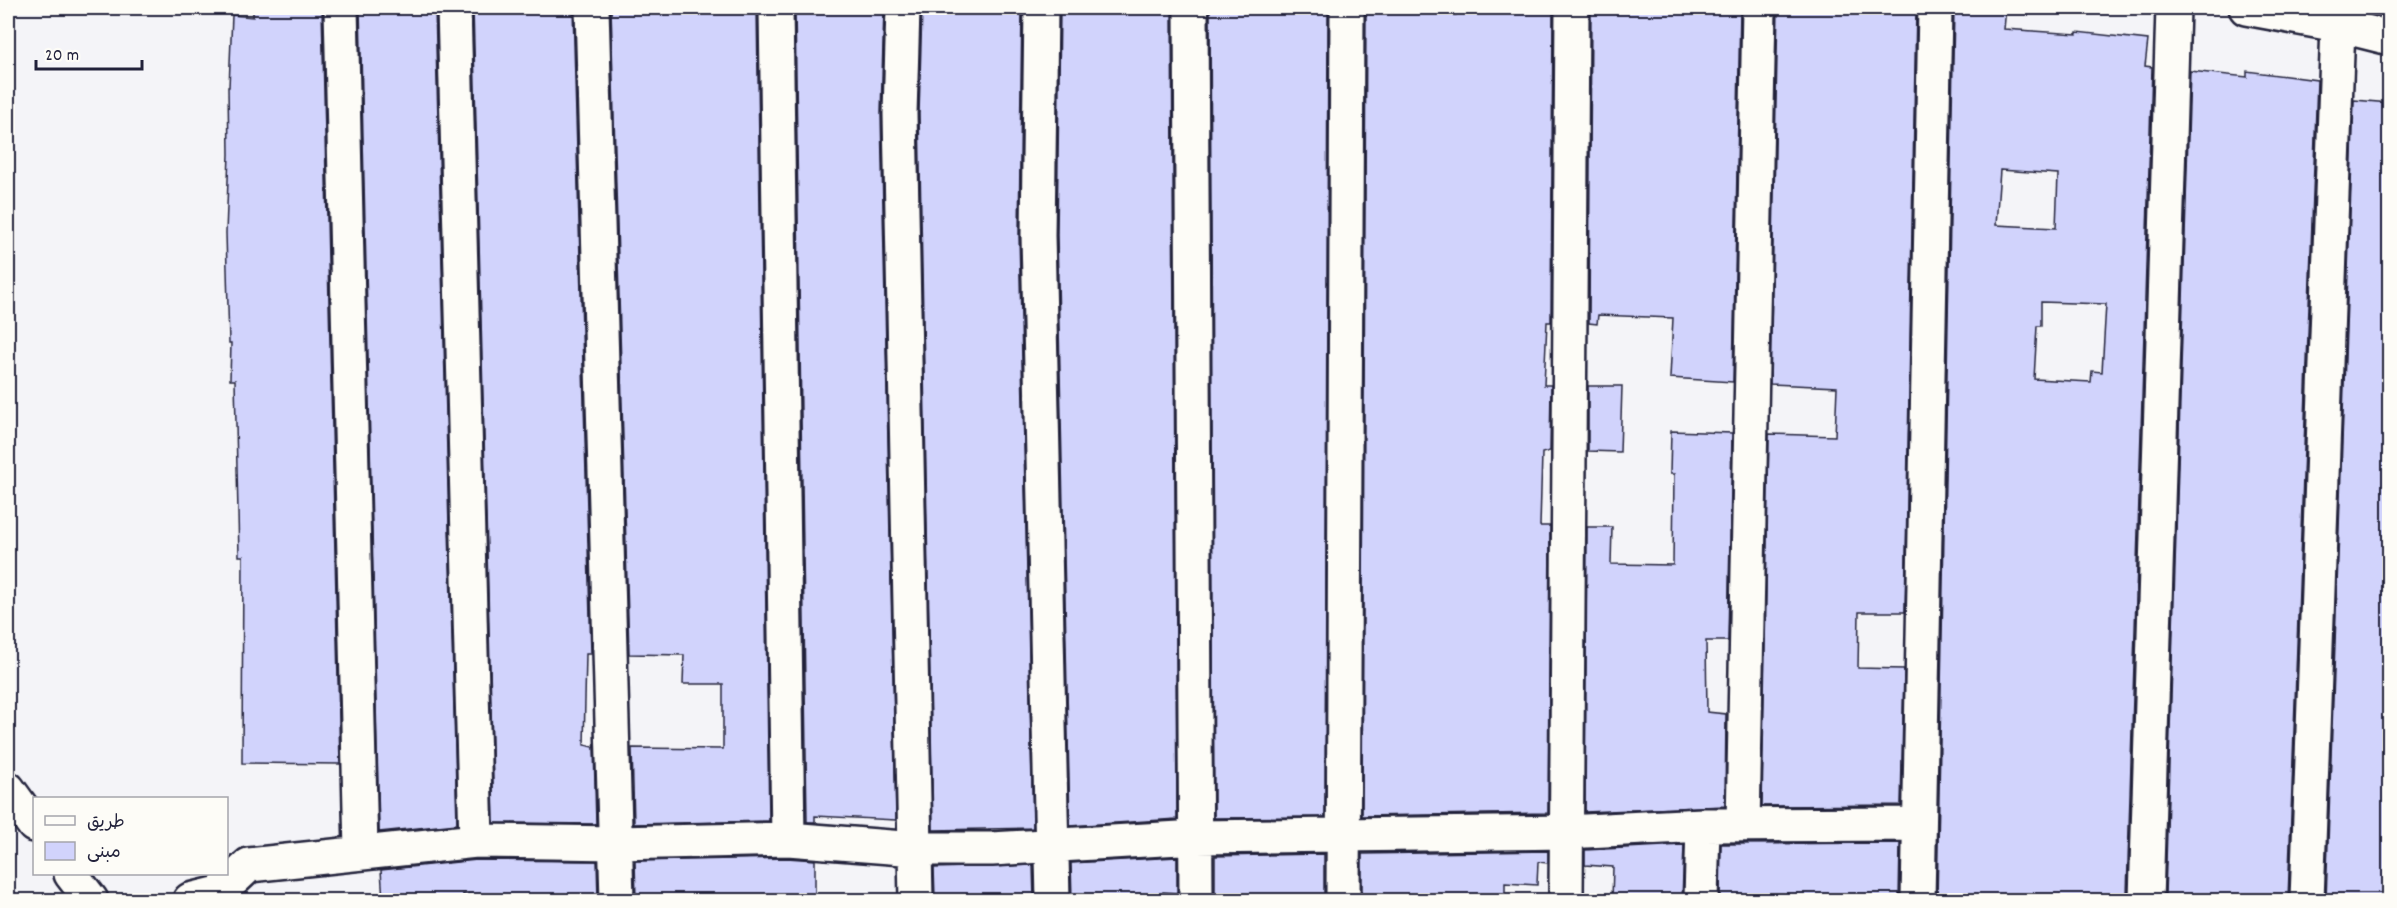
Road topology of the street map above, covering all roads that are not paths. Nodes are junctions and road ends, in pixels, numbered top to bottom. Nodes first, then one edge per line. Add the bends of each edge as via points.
1 (341, 8) edge
2 (454, 8) edge
3 (592, 8) edge
4 (776, 8) edge
5 (903, 8) edge
6 (1041, 8) edge
7 (1191, 8) edge
8 (1347, 8) edge
9 (1572, 8) edge
10 (1759, 8) edge
11 (1935, 8) edge
12 (2173, 8) edge
13 (2246, 8) edge
14 (2338, 26) junction
15 (2390, 38) edge
16 (8, 789) edge
17 (33, 824) edge
18 (1918, 824) junction
19 (1703, 825) junction
20 (1743, 825) junction
21 (1566, 832) junction
22 (1343, 836) junction
23 (1197, 837) junction
24 (788, 839) junction
25 (476, 841) junction
26 (617, 843) junction
27 (1053, 844) junction
28 (916, 849) junction
29 (362, 851) junction
30 (72, 875) edge
31 (91, 900) edge
32 (190, 900) edge
33 (617, 900) edge
34 (916, 900) edge
35 (1053, 900) edge
36 (1196, 900) edge
37 (1343, 900) edge
38 (1566, 900) edge
39 (1701, 900) edge
40 (1918, 900) edge
41 (2146, 900) edge
42 (2307, 900) edge

1 - 29 street
2 - 25 street
3 - 26 street
4 - 24 street
5 - 28 street via 900,114
6 - 27 street via 1038,235
7 - 23 street
8 - 22 street
9 - 21 street
10 - 20 street
11 - 18 street
12 - 41 street
13 - 14 street
14 - 15 street
14 - 42 street
16 - 17 street
18 - 20 street
18 - 40 street
19 - 20 street
19 - 21 street
19 - 39 street
21 - 22 street
21 - 38 street
22 - 23 street
22 - 37 street
23 - 27 street
23 - 36 street
24 - 26 street
24 - 28 street
25 - 26 street
25 - 29 street
26 - 33 street
27 - 28 street
27 - 35 street
28 - 34 street
29 - 32 street via 249,865 219,893
30 - 31 street

